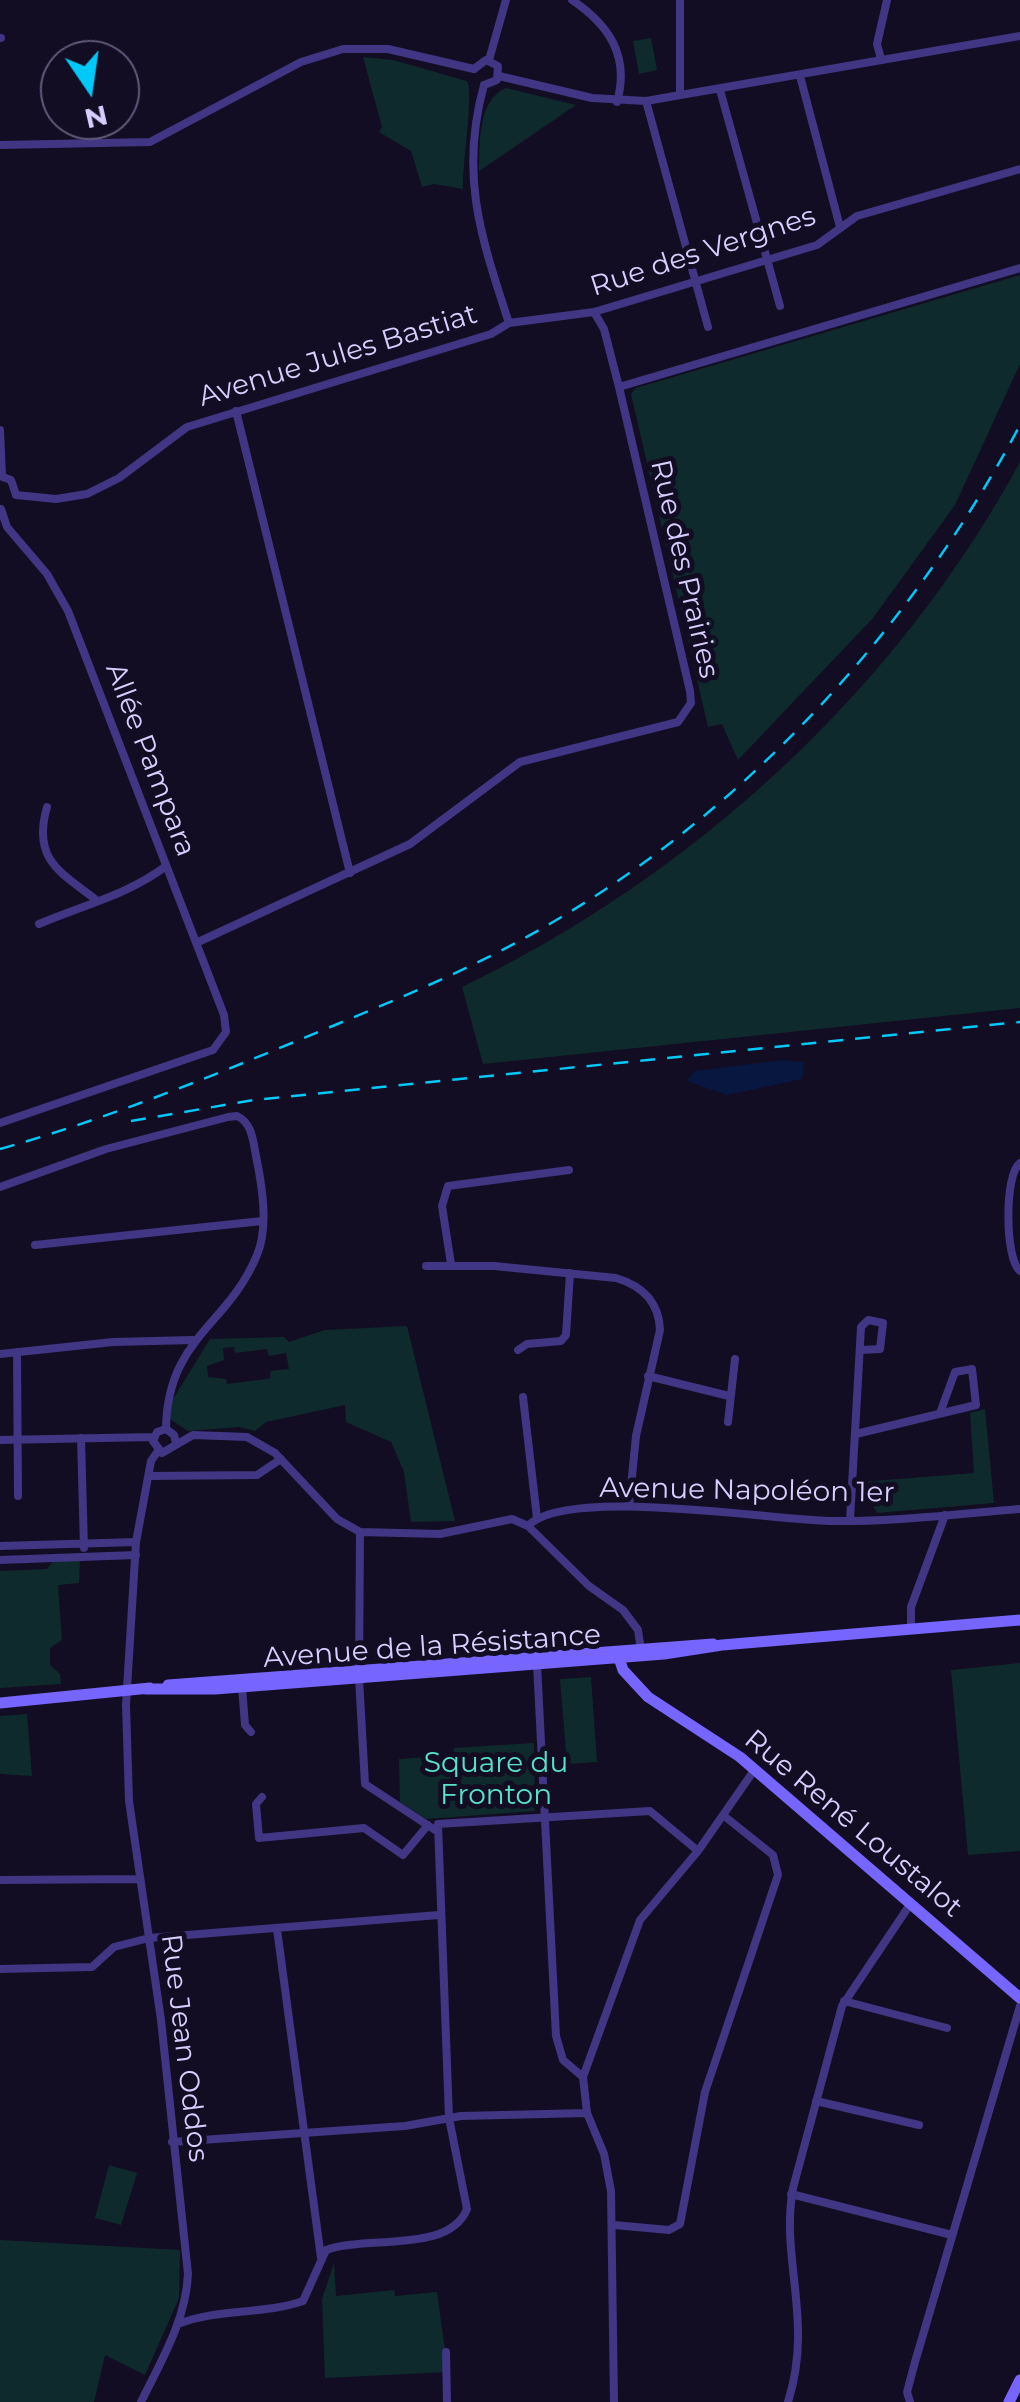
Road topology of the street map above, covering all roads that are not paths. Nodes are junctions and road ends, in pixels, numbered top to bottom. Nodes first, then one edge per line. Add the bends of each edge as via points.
1 (506, 0) edge
2 (572, 0) edge
3 (680, 0) edge
4 (888, 0) edge
5 (1020, 36) edge
6 (881, 59) junction
7 (490, 60) junction
8 (474, 70) junction
9 (499, 76) junction
10 (800, 76) junction
11 (484, 85) junction
12 (720, 90) junction
13 (680, 96) junction
14 (617, 102) junction
15 (646, 102) junction
16 (0, 144) edge
17 (1020, 169) edge
18 (840, 227) junction
19 (767, 260) junction
20 (1020, 268) edge
21 (695, 281) junction
22 (780, 306) dead end
23 (594, 312) junction
24 (508, 323) junction
25 (708, 327) dead end
26 (619, 387) junction
27 (236, 411) junction
28 (0, 430) edge
29 (1, 476) edge
30 (16, 495) junction
31 (1, 509) edge
32 (47, 808) dead end
33 (166, 866) junction
34 (350, 873) junction
35 (94, 900) junction
36 (39, 924) dead end
37 (196, 943) junction
38 (0, 1123) edge
39 (1020, 1163) edge
40 (568, 1170) dead end
41 (0, 1187) edge
42 (262, 1221) junction
43 (35, 1245) dead end
44 (451, 1264) junction
45 (426, 1266) dead end
46 (1020, 1271) edge
47 (570, 1274) junction
48 (192, 1340) junction
49 (518, 1350) dead end
50 (861, 1350) junction
51 (17, 1352) junction
52 (0, 1354) edge
53 (735, 1359) dead end
54 (648, 1376) junction
55 (730, 1396) junction
56 (523, 1398) dead end
57 (940, 1413) junction
58 (728, 1422) dead end
59 (166, 1429) junction
60 (856, 1434) junction
61 (154, 1437) junction
62 (82, 1438) junction
63 (0, 1440) edge
64 (19, 1440) junction
65 (176, 1444) junction
66 (158, 1451) junction
67 (281, 1459) junction
68 (148, 1476) junction
69 (18, 1496) dead end
70 (629, 1506) junction
71 (1020, 1509) edge
72 (944, 1515) junction
73 (537, 1518) junction
74 (850, 1520) junction
75 (528, 1526) junction
76 (360, 1532) junction
77 (136, 1542) junction
78 (84, 1543) junction
79 (0, 1546) edge
80 (136, 1556) junction
81 (85, 1557) junction
82 (0, 1560) edge
83 (1020, 1620) edge
84 (911, 1629) junction
85 (641, 1651) junction
86 (617, 1653) junction
87 (537, 1659) junction
88 (359, 1674) junction
89 (242, 1687) junction
90 (146, 1689) junction
91 (128, 1691) junction
92 (0, 1703) edge
93 (251, 1732) dead end
94 (755, 1770) junction
95 (262, 1796) dead end
96 (547, 1815) junction
97 (723, 1815) junction
98 (432, 1827) junction
99 (698, 1850) junction
100 (139, 1879) junction
101 (0, 1880) edge
102 (911, 1903) junction
103 (439, 1915) junction
104 (277, 1928) junction
105 (147, 1938) junction
106 (0, 1969) edge
107 (1020, 1998) edge
108 (844, 2001) junction
109 (1020, 2006) edge
110 (947, 2028) dead end
111 (583, 2077) junction
112 (816, 2101) junction
113 (587, 2113) junction
114 (449, 2118) junction
115 (919, 2126) dead end
116 (302, 2133) junction
117 (172, 2142) junction
118 (792, 2194) junction
119 (614, 2225) junction
120 (952, 2235) junction
121 (321, 2258) junction
122 (187, 2297) junction
123 (204, 2314) junction
124 (178, 2324) junction
125 (446, 2352) dead end
126 (1020, 2380) edge
127 (618, 2401) edge
128 (141, 2402) edge
129 (447, 2402) edge
130 (788, 2402) edge
131 (910, 2402) edge
132 (1009, 2402) edge

1 - 7 street
2 - 14 street via 615,42 621,60
3 - 13 street
4 - 6 street via 877,44
5 - 6 street
6 - 10 street
7 - 8 street
7 - 9 street
8 - 11 street
8 - 16 street via 388,49 344,49 301,62 150,142
9 - 11 street
9 - 14 street
10 - 12 street
10 - 18 street
11 - 24 street, Avenue Jules Bastiat via 473,129 472,189
12 - 13 street
12 - 19 street
13 - 15 street
14 - 15 street
15 - 21 street
17 - 18 street, Rue des Vergnes via 856,216
18 - 19 street, Rue des Vergnes via 817,245
19 - 21 street, Rue des Vergnes
19 - 22 street
20 - 26 street
21 - 23 street, Rue des Vergnes
21 - 25 street
23 - 24 street, Rue des Vergnes
23 - 26 street, Rue des Prairies
24 - 27 street, Avenue Jules Bastiat via 491,334
26 - 34 street, Rue des Prairies via 690,691 686,715 520,762 430,831
27 - 30 street, Avenue Jules Bastiat via 187,427 104,488 56,499
27 - 34 street
28 - 29 street
29 - 30 street via 12,480
30 - 31 street
31 - 33 street, Allée Pampara via 68,611
32 - 35 street via 43,836 56,872
33 - 35 street via 133,890
33 - 37 street, Allée Pampara
34 - 37 street, Rue des Prairies
35 - 36 street
37 - 38 street, Allée Pampara via 224,1014 223,1041 169,1067
39 - 46 street via 1009,1179 1011,1260
40 - 44 street via 448,1186 442,1206
41 - 42 street via 106,1149 237,1116 248,1125 259,1169
42 - 43 street
42 - 48 street via 257,1256
44 - 45 street
44 - 47 street
47 - 49 street via 566,1335
47 - 54 street via 634,1283 650,1297 660,1330
48 - 51 street
48 - 59 street via 169,1392
50 - 50 street via 864,1323 884,1323 880,1349
50 - 60 street
51 - 52 street
51 - 64 street
53 - 55 street
54 - 55 street
54 - 70 street
55 - 58 street
56 - 73 street
57 - 57 street via 976,1406 972,1369 955,1372
57 - 60 street
59 - 61 street
59 - 65 street
60 - 74 street
61 - 62 street
61 - 66 street
62 - 64 street
62 - 78 street
63 - 64 street
64 - 69 street
65 - 66 street
65 - 67 street via 193,1435 233,1433
66 - 68 street, Rue Jean Oddos
67 - 68 street via 257,1475
67 - 76 street via 337,1519
68 - 77 street, Rue Jean Oddos
70 - 73 street, Avenue Napoléon 1er
70 - 74 street, Avenue Napoléon 1er
71 - 72 street, Avenue Napoléon 1er
72 - 74 street, Avenue Napoléon 1er
72 - 84 street via 911,1607
73 - 75 street
75 - 76 street via 498,1519 440,1534
75 - 85 street via 623,1610 638,1630
76 - 88 street
77 - 78 street
77 - 80 street, Rue Jean Oddos
78 - 79 street
78 - 81 street
80 - 81 street
80 - 91 street, Rue Jean Oddos
81 - 82 street
83 - 84 main road, Avenue de la Résistance
84 - 85 main road, Avenue de la Résistance
85 - 86 main road, Avenue de la Résistance
86 - 87 main road, Avenue de la Résistance
86 - 94 main road, Rue René Loustalot via 630,1679 660,1708
87 - 88 main road, Avenue de la Résistance
87 - 96 street
88 - 89 main road, Avenue de la Résistance
88 - 90 main road, Avenue de la Résistance
88 - 98 street via 365,1784
89 - 90 main road, Avenue de la Résistance
89 - 93 street
90 - 91 main road, Avenue de la Résistance
91 - 92 main road, Avenue de la Résistance
91 - 100 street, Rue Jean Oddos via 129,1801
94 - 97 street
94 - 102 main road, Rue René Loustalot
95 - 98 street via 256,1804 259,1838 364,1828 403,1855
96 - 98 street
96 - 99 street via 650,1811
96 - 111 street via 556,2036 563,2060
97 - 99 street
97 - 119 street via 772,1855 778,1875 704,2092 680,2224 670,2230
98 - 103 street
99 - 111 street via 640,1920
100 - 101 street
100 - 105 street, Rue Jean Oddos
102 - 107 main road, Rue René Loustalot
102 - 108 street
103 - 104 street
103 - 114 street
104 - 105 street
104 - 116 street
105 - 106 street via 114,1946 92,1967
105 - 117 street, Rue Jean Oddos
108 - 110 street
108 - 112 street
109 - 120 street
111 - 113 street
112 - 115 street
112 - 118 street
113 - 114 street
113 - 119 street via 604,2154
114 - 116 street
114 - 121 street via 467,2209 454,2231 338,2246
116 - 117 street
116 - 121 street
117 - 122 street, Rue Jean Oddos
118 - 120 street
118 - 130 street via 800,2358
119 - 127 street
120 - 131 street via 907,2392
121 - 123 street via 304,2301
122 - 123 street
122 - 124 street, Rue Jean Oddos
123 - 124 street
124 - 128 street, Rue Jean Oddos
125 - 129 street
126 - 132 main road

